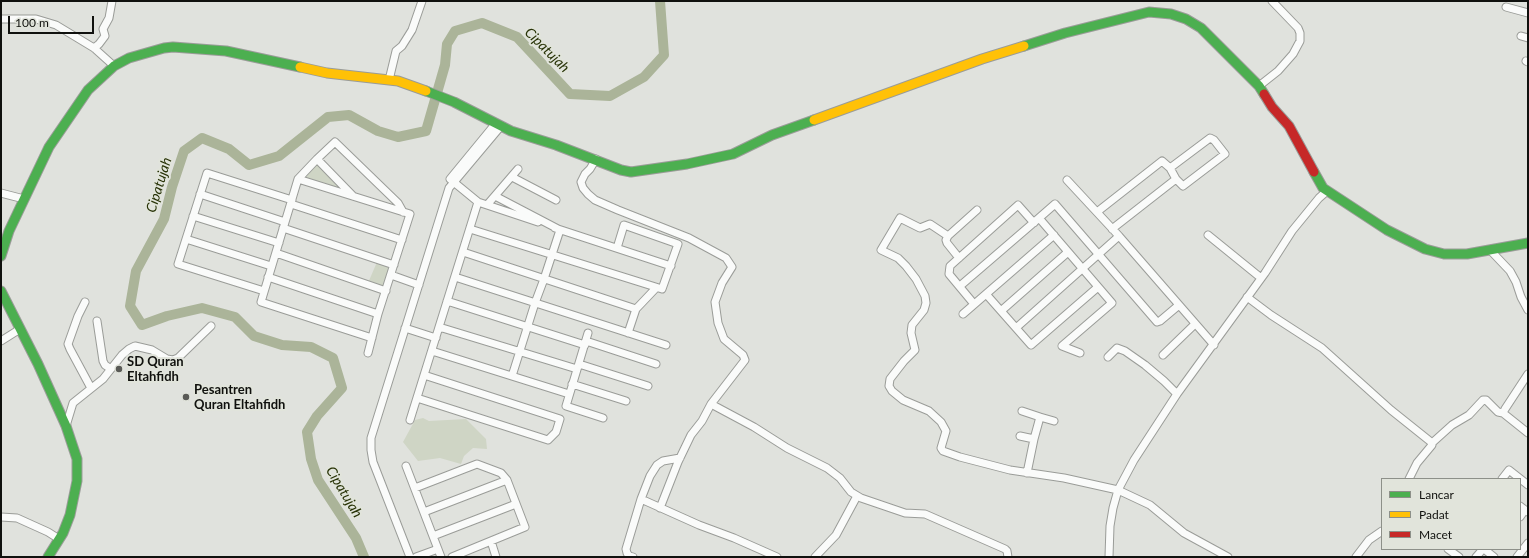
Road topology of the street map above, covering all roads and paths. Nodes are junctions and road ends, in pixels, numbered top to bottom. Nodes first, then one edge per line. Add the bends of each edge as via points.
1 (112, 1) edge
2 (422, 1) edge
3 (1272, 1) edge
4 (1506, 8) dead end
5 (1528, 13) edge
6 (1, 19) edge
7 (94, 48) junction
8 (114, 66) junction
9 (389, 80) junction
10 (1259, 86) junction
11 (498, 124) junction
12 (317, 159) junction
13 (596, 159) junction
14 (1170, 168) junction
15 (518, 169) dead end
16 (512, 177) junction
17 (298, 179) junction
18 (1176, 179) junction
19 (1067, 180) dead end
20 (454, 182) junction
21 (1327, 192) junction
22 (1, 193) edge
23 (200, 194) junction
24 (495, 196) junction
25 (354, 197) junction
26 (24, 199) junction
27 (556, 200) dead end
28 (291, 202) junction
29 (478, 202) junction
30 (487, 205) junction
31 (977, 210) dead end
32 (1097, 212) junction
33 (406, 213) junction
34 (193, 216) junction
35 (1037, 221) junction
36 (284, 225) junction
37 (470, 228) junction
38 (1112, 229) junction
39 (560, 230) junction
40 (1054, 235) junction
41 (1208, 235) dead end
42 (948, 236) junction
43 (1119, 236) junction
44 (186, 239) junction
45 (402, 240) junction
46 (279, 243) junction
47 (1528, 243) edge
48 (618, 248) junction
49 (1491, 251) junction
50 (463, 252) junction
51 (1068, 252) junction
52 (276, 253) junction
53 (552, 255) junction
54 (1099, 255) junction
55 (1, 256) edge
56 (959, 258) junction
57 (394, 265) junction
58 (271, 266) junction
59 (671, 266) junction
60 (1083, 269) junction
61 (391, 275) junction
62 (455, 277) junction
63 (268, 278) junction
64 (1261, 278) junction
65 (544, 279) junction
66 (419, 284) junction
67 (960, 286) junction
68 (1098, 287) junction
69 (656, 288) junction
70 (1, 291) edge
71 (264, 291) junction
72 (386, 291) junction
73 (986, 294) junction
74 (1247, 297) junction
75 (447, 301) junction
76 (85, 302) dead end
77 (535, 303) junction
78 (974, 304) junction
79 (1179, 305) junction
80 (636, 309) junction
81 (1528, 310) edge
82 (1001, 311) junction
83 (378, 314) junction
84 (963, 314) dead end
85 (97, 321) dead end
86 (1195, 324) junction
87 (211, 326) dead end
88 (527, 326) junction
89 (439, 327) junction
90 (405, 328) junction
91 (1016, 328) junction
92 (20, 329) junction
93 (588, 333) dead end
94 (628, 333) junction
95 (372, 338) junction
96 (436, 338) junction
97 (1, 341) edge
98 (585, 343) junction
99 (1214, 345) junction
100 (666, 346) dead end
101 (432, 351) junction
102 (519, 352) junction
103 (368, 353) dead end
104 (1080, 353) dead end
105 (1163, 355) dead end
106 (1108, 357) dead end
107 (656, 364) dead end
108 (578, 366) junction
109 (111, 369) junction
110 (1528, 374) edge
111 (424, 375) junction
112 (512, 376) junction
113 (572, 384) junction
114 (648, 386) dead end
115 (91, 388) junction
116 (570, 394) junction
117 (1177, 394) junction
118 (417, 398) junction
119 (626, 401) dead end
120 (711, 404) junction
121 (1022, 411) dead end
122 (1503, 414) junction
123 (1040, 417) junction
124 (602, 418) dead end
125 (410, 420) dead end
126 (1054, 421) dead end
127 (66, 426) junction
128 (1528, 433) edge
129 (1020, 436) dead end
130 (1034, 439) junction
131 (1432, 443) junction
132 (680, 458) junction
133 (406, 466) dead end
134 (1027, 473) junction
135 (1410, 478) edge
136 (1503, 478) edge
137 (1519, 478) edge
138 (507, 480) junction
139 (415, 488) junction
140 (1118, 490) junction
141 (857, 496) junction
142 (641, 499) junction
143 (516, 504) junction
144 (660, 508) junction
145 (424, 512) junction
146 (1, 517) edge
147 (1381, 532) edge
148 (433, 536) junction
149 (59, 539) junction
150 (491, 541) junction
151 (1528, 543) edge
152 (438, 549) junction
153 (1449, 550) edge
154 (468, 554) edge
155 (48, 557) edge
156 (410, 557) edge
157 (416, 557) edge
158 (441, 557) edge
159 (452, 557) edge
160 (496, 557) edge
161 (633, 557) edge
162 (777, 557) edge
163 (815, 557) edge
164 (1008, 557) edge
165 (1109, 557) edge
166 (1228, 557) edge
167 (1356, 557) edge
168 (1459, 557) edge
169 (1517, 557) edge

1 - 7 street via 109,18 103,29 105,36
2 - 9 street via 412,30 402,46 396,50
3 - 10 street via 1298,28 1300,41 1293,54 1278,71
4 - 5 street
6 - 7 street via 46,21
7 - 8 street
8 - 9 street via 129,58 173,47 226,51 327,72
8 - 26 street via 88,90 61,128
9 - 11 street via 454,102
10 - 13 street via 1193,22 1149,12 1065,33 982,59 772,135 733,154 631,172
10 - 21 street via 1272,107 1289,126
11 - 13 street via 523,136 540,139
11 - 20 street
12 - 17 street
12 - 25 street
12 - 33 street via 336,142
13 - 120 street via 581,182 582,188 595,200 689,238 726,258 731,264 731,270 722,283 715,302 718,323 724,339 744,355 745,360
14 - 18 street
14 - 18 street via 1210,138 1225,154 1184,186
14 - 32 street via 1162,161
15 - 16 street
16 - 24 street
16 - 27 street
17 - 25 street
17 - 28 street
18 - 38 street
19 - 32 street
20 - 29 street
20 - 66 street via 449,188
21 - 49 street via 1387,230 1432,252 1467,254
21 - 64 street via 1296,226
22 - 26 street
23 - 28 street via 207,173
23 - 34 street
23 - 36 street
24 - 30 street
24 - 39 street
25 - 33 street
26 - 55 street
28 - 36 street
28 - 45 street
29 - 30 street
29 - 37 street
30 - 39 street
31 - 42 street
32 - 38 street
33 - 45 street
34 - 44 street
34 - 46 street
35 - 40 street
35 - 54 street via 1055,204
35 - 56 street via 1018,205
35 - 67 street
36 - 46 street
36 - 57 street
37 - 50 street
37 - 53 street
38 - 43 street
39 - 48 street
39 - 53 street
40 - 51 street
40 - 73 street
41 - 64 street
42 - 56 street via 946,243
42 - 134 street via 930,224 920,228 900,218 882,250 898,258 916,278 926,303 924,310 912,325 915,350 890,379 889,386 903,400 929,411 940,422 946,431 941,448 943,451
43 - 54 street
43 - 79 street
44 - 58 street
44 - 71 street via 178,264
45 - 57 street
46 - 52 street
47 - 49 street
48 - 59 street
48 - 59 street via 624,225 678,244
49 - 81 street via 1510,271
50 - 62 street
50 - 65 street
51 - 60 street
51 - 82 street
52 - 58 street
52 - 72 street
53 - 65 street
53 - 69 street
54 - 60 street
54 - 79 street via 1157,322
56 - 67 street via 948,270
57 - 61 street
58 - 63 street
59 - 69 street via 662,289
60 - 68 street
60 - 91 street
61 - 66 street
61 - 72 street
62 - 75 street
62 - 77 street
63 - 71 street
63 - 83 street
64 - 74 street
65 - 77 street
65 - 80 street
66 - 90 street
67 - 78 street
68 - 91 street via 1031,345
68 - 104 street via 1112,303 1062,346
69 - 80 street
70 - 92 street
71 - 95 street via 260,302
72 - 83 street
73 - 78 street
73 - 82 street
74 - 99 street
74 - 131 street via 1322,348
75 - 88 street
75 - 89 street
76 - 115 street via 68,344
77 - 88 street
77 - 94 street
78 - 84 street
79 - 86 street
80 - 94 street
82 - 91 street
83 - 95 street
85 - 109 street via 103,361
86 - 99 street
86 - 105 street
87 - 109 street via 178,358 167,359 152,350 135,346 122,355
88 - 98 street
88 - 102 street
89 - 96 street
89 - 102 street
90 - 96 street
90 - 156 street via 371,438 371,450 373,462
92 - 97 street
92 - 127 street
93 - 98 street
94 - 100 street
95 - 103 street
96 - 101 street
98 - 107 street
98 - 108 street
99 - 117 street
101 - 111 street
101 - 112 street
102 - 108 street
102 - 112 street
106 - 117 street via 1117,348 1125,351 1145,364
108 - 113 street
108 - 114 street
109 - 115 street
110 - 122 street
111 - 118 street
111 - 118 street via 560,419 556,432 548,440
112 - 116 street
113 - 116 street
113 - 119 street
115 - 127 street via 73,403
116 - 124 street via 566,406
117 - 140 street via 1134,460
118 - 125 street
120 - 132 street
120 - 141 street via 827,468
121 - 123 street
122 - 128 street
122 - 131 street via 1483,400 1469,415 1452,425
123 - 126 street
123 - 130 street
127 - 149 street via 78,468 70,515
129 - 130 street
130 - 134 street
131 - 135 street
132 - 142 street via 668,459 657,465
132 - 144 street
133 - 139 street
134 - 140 street
136 - 137 street via 1509,470
138 - 139 street via 502,474 477,464
138 - 143 street
138 - 145 street
139 - 145 street
140 - 165 street via 1110,526
140 - 166 street via 1150,505 1184,533
141 - 163 street via 836,535
141 - 164 street via 905,512 925,514 1005,549
142 - 144 street
142 - 161 street via 626,549 626,553
143 - 148 street
143 - 150 street via 525,527
144 - 162 street
145 - 148 street
146 - 149 street via 17,518
147 - 167 street via 1369,540
148 - 152 street
149 - 155 street
150 - 154 street
150 - 160 street
151 - 169 street
152 - 157 street
152 - 158 street
153 - 168 street
154 - 159 street

